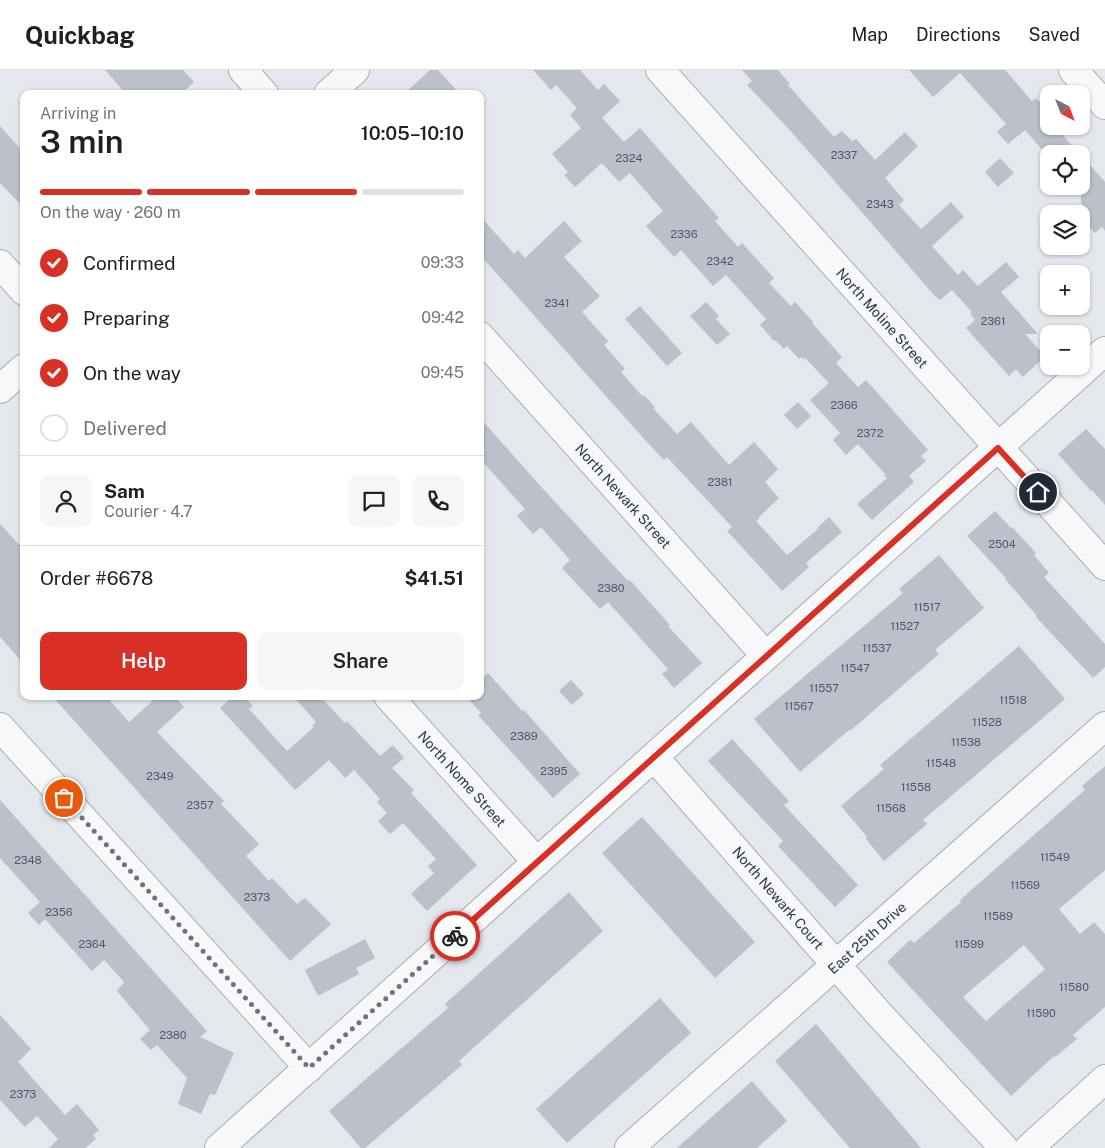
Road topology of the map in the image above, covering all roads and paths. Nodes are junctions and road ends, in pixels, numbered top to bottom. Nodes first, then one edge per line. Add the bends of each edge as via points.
1 (243, 70) edge
2 (355, 70) edge
3 (660, 70) edge
4 (1073, 70) edge
5 (260, 90) edge
6 (332, 90) edge
7 (1105, 106) edge
8 (0, 264) edge
9 (20, 286) edge
10 (484, 340) edge
11 (1105, 351) edge
12 (20, 372) edge
13 (0, 389) edge
14 (998, 448) junction
15 (1105, 566) edge
16 (766, 656) junction
17 (392, 700) edge
18 (1105, 726) edge
19 (0, 727) edge
20 (654, 756) junction
21 (537, 862) junction
22 (837, 965) junction
23 (309, 1068) junction
24 (1105, 1079) edge
25 (220, 1148) edge
26 (629, 1148) edge
27 (1004, 1148) edge
28 (1029, 1148) edge

1 - 5 street
2 - 6 street
3 - 14 street, North Moline Street
4 - 7 street
8 - 9 street
10 - 16 street, North Newark Street
11 - 14 street
12 - 13 street
14 - 15 street, North Moline Street
14 - 16 street
16 - 20 street
17 - 21 street, North Nome Street
18 - 22 street, East 25th Drive
19 - 23 street
20 - 21 street
20 - 22 street, North Newark Court
21 - 23 street
22 - 26 street, East 25th Drive
22 - 27 street, North Newark Court
23 - 25 street
24 - 28 street

